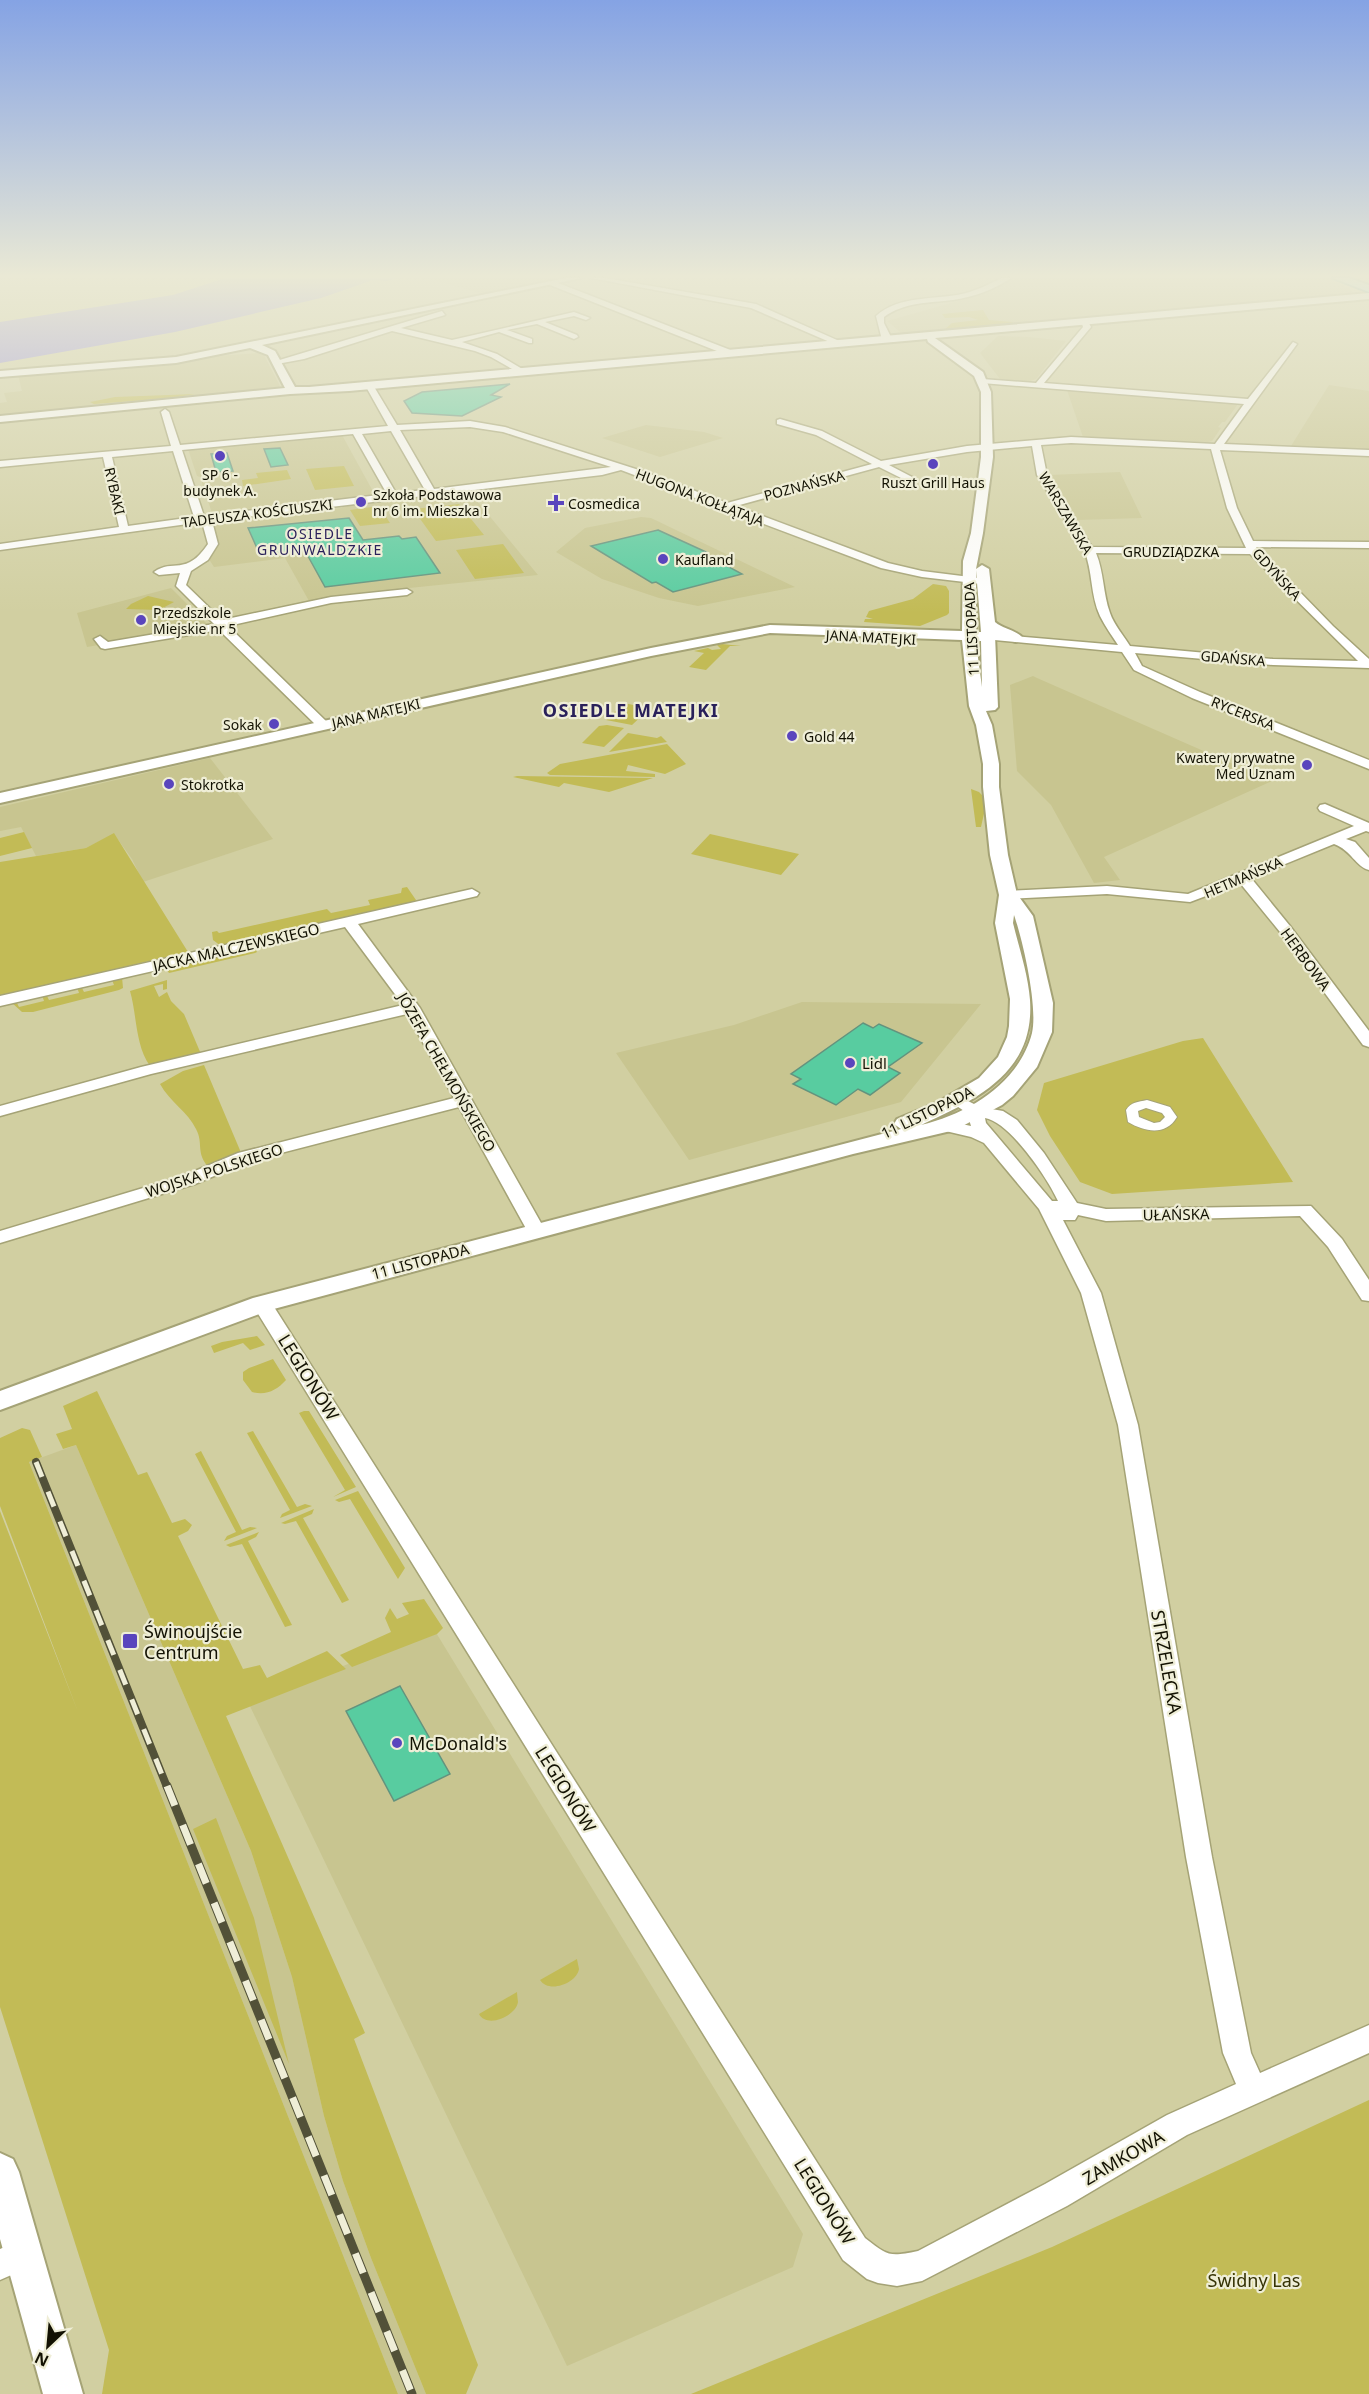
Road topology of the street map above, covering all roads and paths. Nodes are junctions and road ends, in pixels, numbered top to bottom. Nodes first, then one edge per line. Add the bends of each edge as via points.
1 (330, 390) edge
2 (372, 390) edge
3 (985, 390) edge
4 (1087, 390) edge
5 (1258, 390) edge
6 (292, 391) joint
7 (1249, 402) junction
8 (165, 412) dead end
9 (0, 419) edge
10 (780, 422) dead end
11 (393, 423) junction
12 (356, 431) junction
13 (1036, 442) junction
14 (1218, 446) junction
15 (987, 447) junction
16 (177, 448) junction
17 (107, 454) junction
18 (1366, 456) edge
19 (0, 464) edge
20 (882, 464) junction
21 (620, 467) junction
22 (911, 480) dead end
23 (431, 492) junction
24 (393, 497) junction
25 (726, 506) junction
26 (203, 519) junction
27 (124, 529) junction
28 (1369, 545) edge
29 (0, 547) edge
30 (1252, 547) junction
31 (1089, 550) junction
32 (192, 566) junction
33 (159, 572) dead end
34 (975, 581) junction
35 (407, 592) dead end
36 (221, 625) junction
37 (940, 638) junction
38 (100, 639) dead end
39 (969, 639) junction
40 (988, 640) junction
41 (1016, 642) junction
42 (1125, 649) junction
43 (1369, 665) edge
44 (323, 725) junction
45 (984, 725) junction
46 (1369, 765) edge
47 (0, 798) edge
48 (1325, 808) dead end
49 (1366, 827) edge
50 (1331, 839) junction
51 (1369, 866) edge
52 (1243, 878) junction
53 (472, 893) dead end
54 (1008, 895) junction
55 (348, 921) junction
56 (0, 1001) edge
57 (412, 1008) junction
58 (1369, 1042) edge
59 (1006, 1092) junction
60 (956, 1100) junction
61 (464, 1101) junction
62 (0, 1111) edge
63 (975, 1111) junction
64 (943, 1125) junction
65 (1011, 1125) junction
66 (992, 1140) junction
67 (849, 1148) junction
68 (1047, 1207) junction
69 (1070, 1207) junction
70 (536, 1230) junction
71 (0, 1237) edge
72 (1064, 1238) junction
73 (1369, 1295) edge
74 (262, 1304) junction
75 (0, 1401) edge
76 (1369, 2039) edge
77 (1253, 2091) junction
78 (0, 2172) edge
79 (12, 2260) edge
80 (878, 2268) joint
81 (63, 2394) edge

1 - 6 street
2 - 11 street
3 - 15 street, 11 LISTOPADA
4 - 7 street
5 - 7 street
6 - 9 street
7 - 14 street
8 - 16 street
10 - 20 street via 819,433
11 - 12 street, HUGONA KOŁŁĄTAJA
11 - 21 street, HUGONA KOŁŁĄTAJA via 492,427
11 - 23 street
12 - 16 street, HUGONA KOŁŁĄTAJA
12 - 24 street
13 - 14 street, POZNAŃSKA via 1084,440
13 - 15 street, POZNAŃSKA
13 - 31 street, WARSZAWSKA via 1042,475
14 - 18 street, POZNAŃSKA
14 - 30 street, GDYŃSKA via 1215,450 1232,508
15 - 20 street, POZNAŃSKA via 924,454
15 - 34 street, 11 LISTOPADA via 977,533 981,555
16 - 17 street, HUGONA KOŁŁĄTAJA
16 - 26 street
17 - 19 street, HUGONA KOŁŁĄTAJA
17 - 27 street, RYBAKI
20 - 22 street
20 - 25 street, POZNAŃSKA
21 - 23 street, TADEUSZA KOŚCIUSZKI
21 - 25 street, HUGONA KOŁŁĄTAJA
23 - 24 street, TADEUSZA KOŚCIUSZKI
24 - 26 street, TADEUSZA KOŚCIUSZKI
25 - 34 street, HUGONA KOŁŁĄTAJA via 885,566
26 - 27 street, TADEUSZA KOŚCIUSZKI
26 - 32 street via 213,544 204,558
27 - 29 street, TADEUSZA KOŚCIUSZKI
28 - 30 street, GRUDZIĄDZKA
30 - 31 street, GRUDZIĄDZKA
30 - 43 street, GDYŃSKA via 1320,620
31 - 42 street, WARSZAWSKA via 1105,615
32 - 33 street
32 - 36 street via 181,586
34 - 39 street, 11 LISTOPADA
34 - 40 street, 11 LISTOPADA
35 - 36 street via 332,600
36 - 38 street via 105,646
36 - 44 street
37 - 39 street via 956,631
37 - 39 street via 964,649
37 - 44 street, JANA MATEJKI via 753,633 673,647
39 - 40 street
39 - 45 street, 11 LISTOPADA
40 - 41 street via 996,650
40 - 41 street via 996,631
40 - 45 street, 11 LISTOPADA via 990,707
41 - 42 street, GDAŃSKA
42 - 43 street, GDAŃSKA via 1273,662
42 - 46 street, RYCERSKA via 1144,672
44 - 47 street, JANA MATEJKI
45 - 54 street, 11 LISTOPADA via 999,855
48 - 49 street
49 - 50 street, HETMAŃSKA
50 - 51 street via 1350,845
50 - 52 street, HETMAŃSKA
52 - 54 street, HETMAŃSKA via 1190,898 1106,890
52 - 58 street, HERBOWA
53 - 55 street, JACKA MALCZEWSKIEGO
54 - 59 street, 11 LISTOPADA via 1024,916 1044,1017 1033,1056
54 - 60 street, 11 LISTOPADA via 1004,923 1020,999 1017,1038 998,1071
55 - 56 street, JACKA MALCZEWSKIEGO
55 - 57 street, JÓZEFA CHEŁMOŃSKIEGO
57 - 61 street, JÓZEFA CHEŁMOŃSKIEGO
57 - 62 street via 147,1070
59 - 63 street, 11 LISTOPADA
59 - 65 street via 1002,1110
60 - 63 street
60 - 67 street, 11 LISTOPADA
61 - 70 street, JÓZEFA CHEŁMOŃSKIEGO
61 - 71 street, WOJSKA POLSKIEGO via 244,1157 189,1180
63 - 64 street, 11 LISTOPADA
63 - 65 street via 997,1115
63 - 66 street, STRZELECKA via 978,1124
64 - 66 street
64 - 67 street, 11 LISTOPADA
65 - 69 street via 1038,1157
66 - 68 street, STRZELECKA
67 - 70 street, 11 LISTOPADA
68 - 69 street, UŁAŃSKA
68 - 72 street, STRZELECKA
69 - 72 street
69 - 73 street, UŁAŃSKA via 1106,1215 1305,1210 1335,1243
70 - 74 street, 11 LISTOPADA
72 - 77 street, STRZELECKA via 1090,1293 1128,1425 1204,1881 1237,2053
74 - 75 street, 11 LISTOPADA
74 - 80 street, LEGIONÓW via 854,2249
76 - 77 street, ZAMKOWA
77 - 80 street, ZAMKOWA via 1178,2125 1056,2196 922,2266 897,2271
78 - 79 street
79 - 81 street

